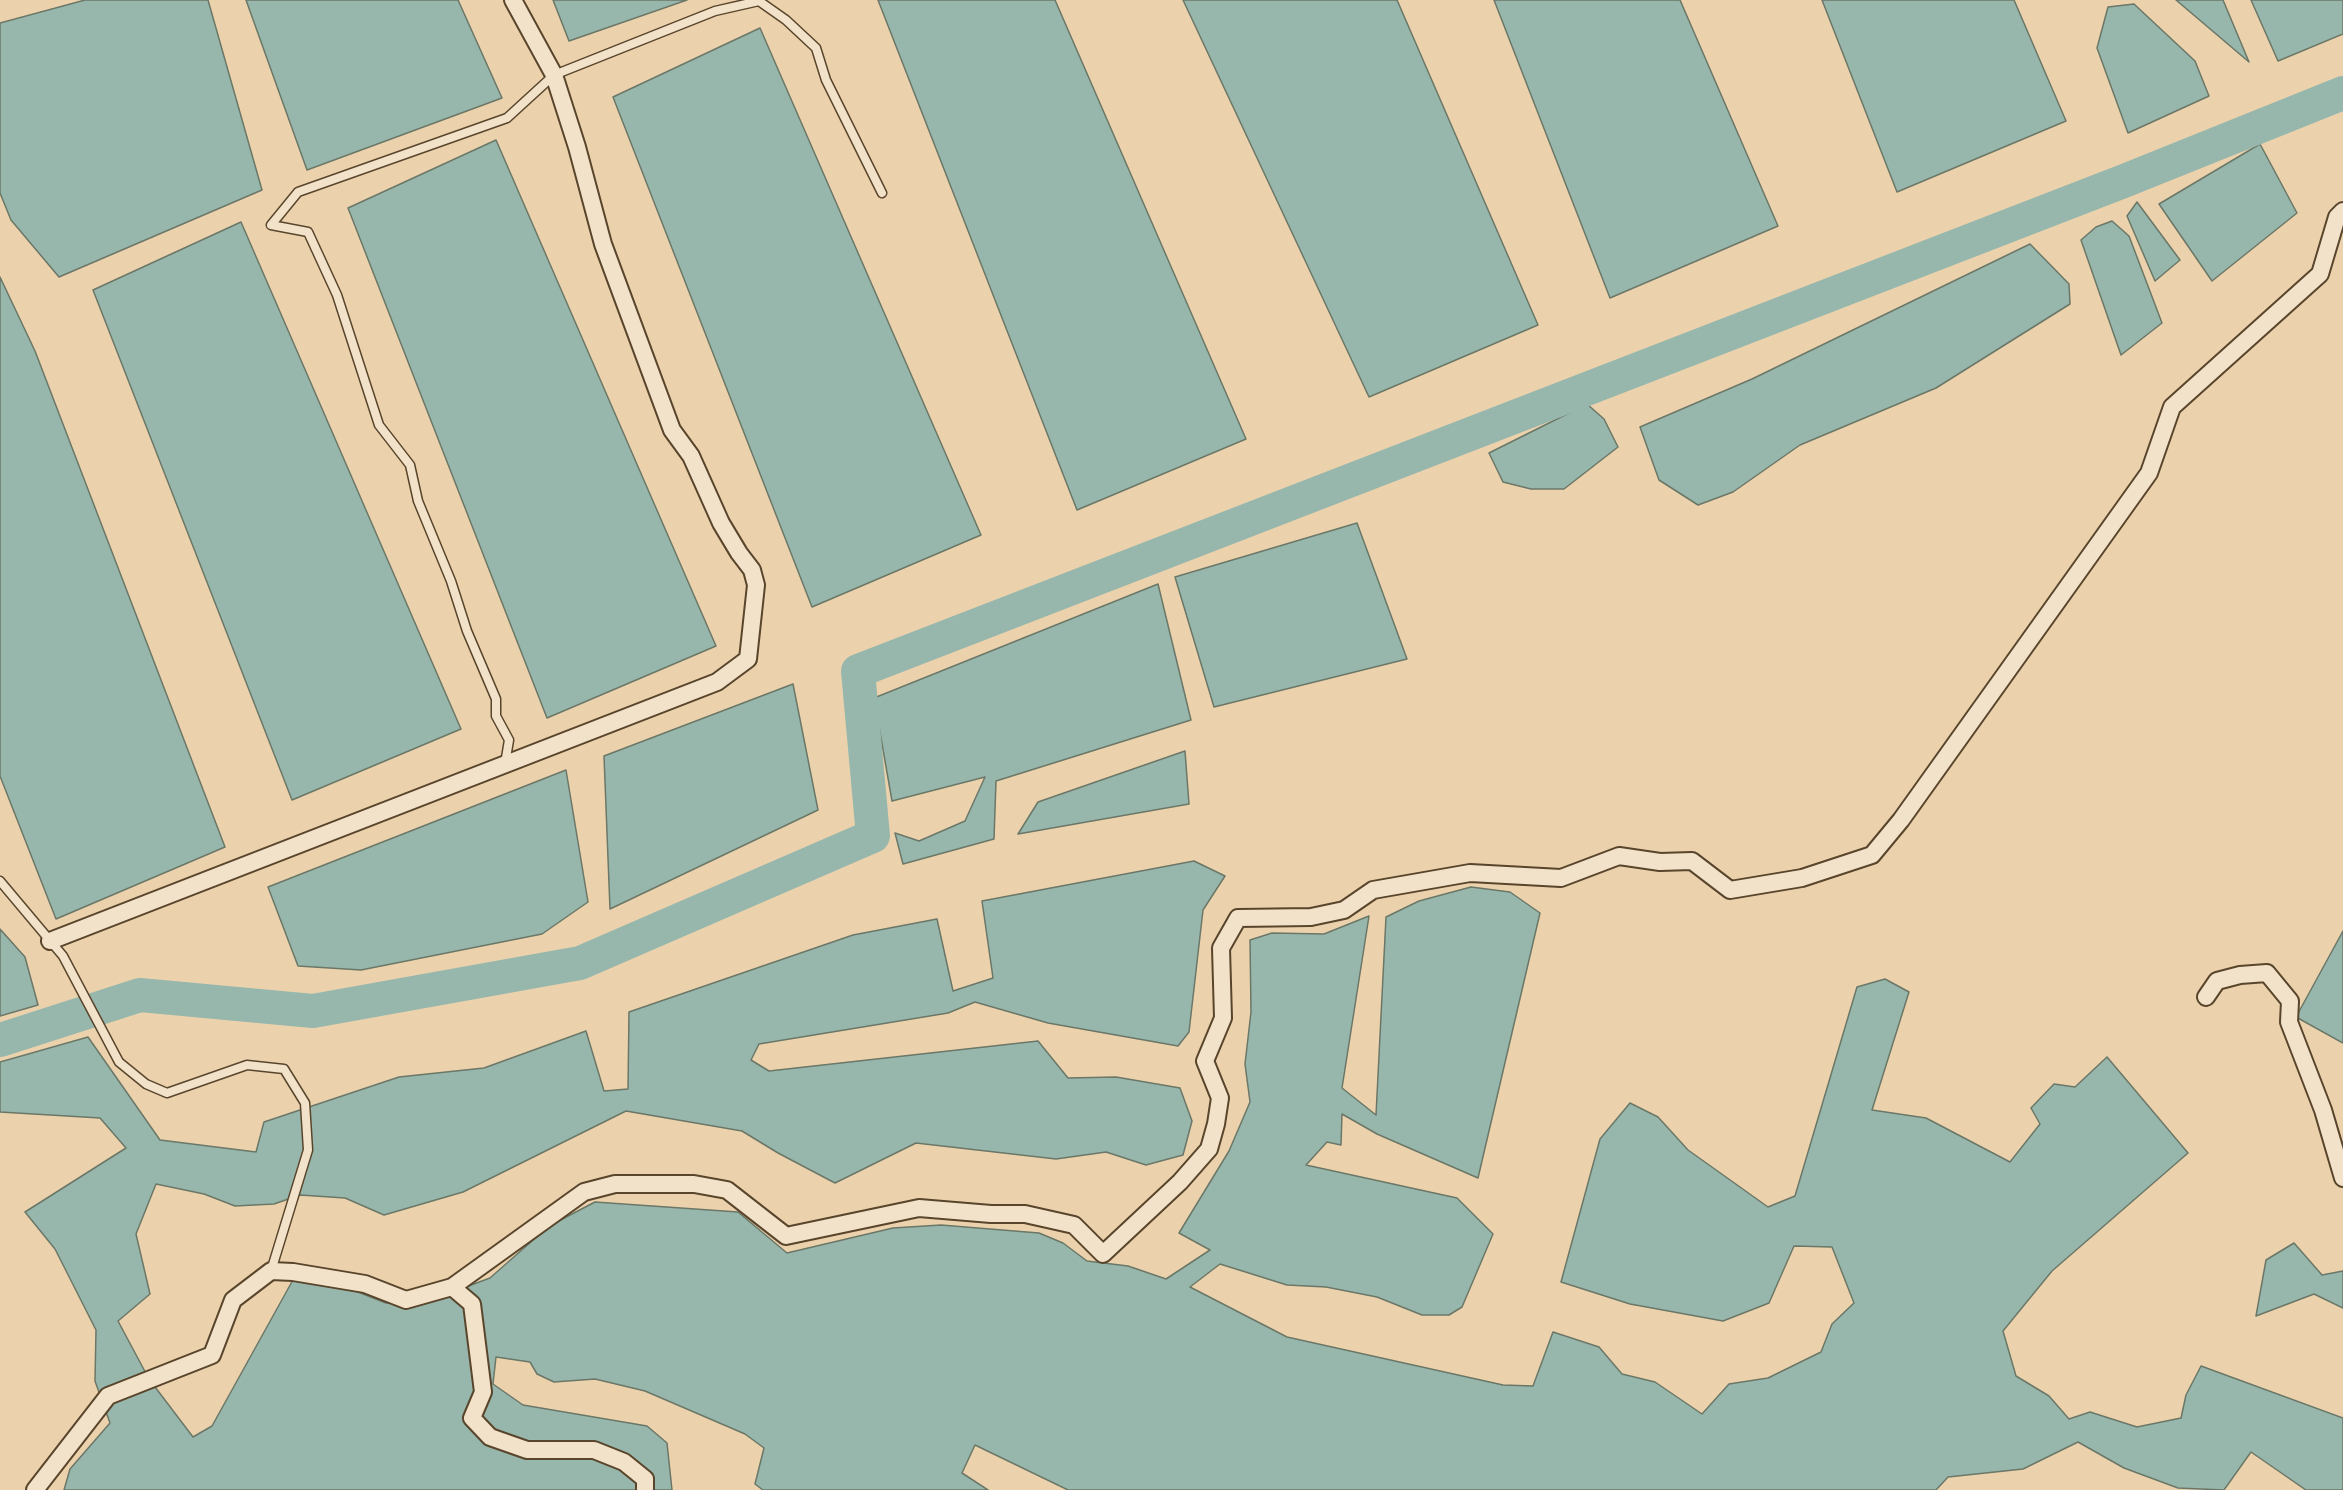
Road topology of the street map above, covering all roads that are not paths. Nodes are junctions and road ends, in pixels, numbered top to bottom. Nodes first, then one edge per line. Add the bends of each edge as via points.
1 (513, 0) edge
2 (554, 75) junction
3 (882, 193) dead end
4 (2343, 211) edge
5 (505, 764) junction
6 (0, 881) edge
7 (50, 941) junction
8 (2206, 997) dead end
9 (2343, 1178) edge
10 (271, 1271) junction
11 (452, 1287) junction
12 (35, 1490) edge
13 (645, 1490) edge

1 - 2 street
2 - 3 lane via 715,11 759,1 816,48 826,80
2 - 5 street via 603,244 672,430 691,456 721,523 752,570 756,585 748,659 717,682
2 - 5 lane via 507,118 298,192 271,225 308,232 337,295 379,425 410,465 418,501 492,690 496,716 509,740
4 - 11 street via 2337,217 2320,274 2172,408 2149,473 1872,855 1802,878 1730,890 1692,861 1660,862 1619,856 1561,878 1470,873 1373,890 1344,910 1311,917 1238,918 1221,948 1223,1018 1205,1061 1220,1098 1209,1149 1180,1182 1103,1254 1074,1225 1025,1214 919,1208 786,1236 727,1190 694,1184 615,1184 584,1192
5 - 7 street
6 - 7 lane
7 - 10 lane via 63,956 118,1062 146,1084 167,1093 247,1065 284,1069 305,1103 308,1150
8 - 9 street via 2217,981 2267,973 2290,1001 2289,1022 2323,1110
10 - 11 street via 365,1284 406,1300
10 - 12 street via 233,1300 212,1355 108,1396
11 - 13 street via 471,1304 483,1392 472,1418 484,1431 490,1437 527,1450 594,1450 624,1462 645,1479

